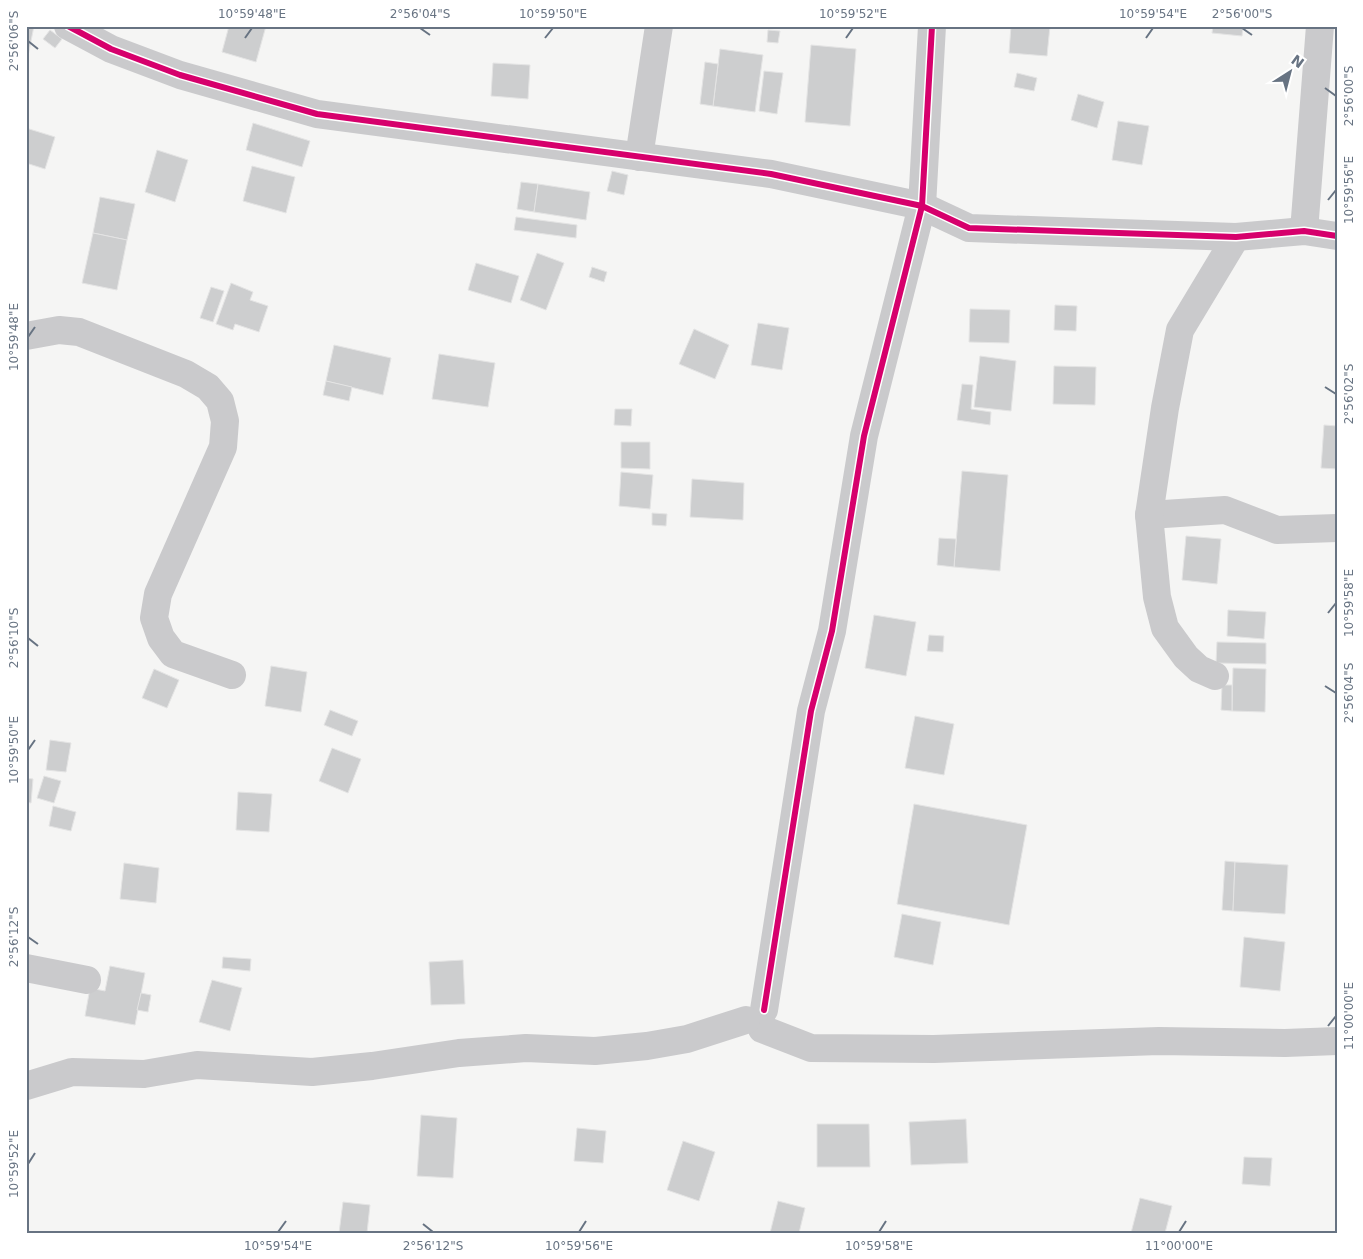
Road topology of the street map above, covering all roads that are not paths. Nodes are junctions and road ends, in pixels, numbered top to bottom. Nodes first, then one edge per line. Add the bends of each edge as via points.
1 (68, 26) edge
2 (659, 26) edge
3 (932, 26) edge
4 (1320, 26) edge
5 (639, 157) junction
6 (922, 206) junction
7 (1304, 231) junction
8 (1337, 236) edge
9 (1236, 237) junction
10 (26, 336) edge
11 (1149, 516) junction
12 (1337, 528) edge
13 (232, 675) dead end
14 (1215, 676) dead end
15 (26, 968) edge
16 (87, 980) dead end
17 (757, 1020) junction
18 (1337, 1041) edge
19 (26, 1086) edge

1 - 5 street via 111,50 180,75 316,114
2 - 5 street
3 - 6 street
4 - 7 street
5 - 6 street via 771,174
6 - 9 street via 969,228
6 - 17 street via 864,436 832,630 811,711
7 - 8 street
7 - 9 street
9 - 11 street via 1180,330
10 - 13 street via 59,330 79,332 186,374 208,387 220,401 225,421 224,447 158,594 154,618 160,638 173,654
11 - 12 street via 1224,510 1277,530
11 - 14 street via 1157,597 1165,628 1186,657 1199,669
15 - 16 street
17 - 18 street via 811,1048 934,1049 1159,1040
17 - 19 street via 687,1039 595,1051 526,1048 312,1072 197,1064 144,1074 72,1072

